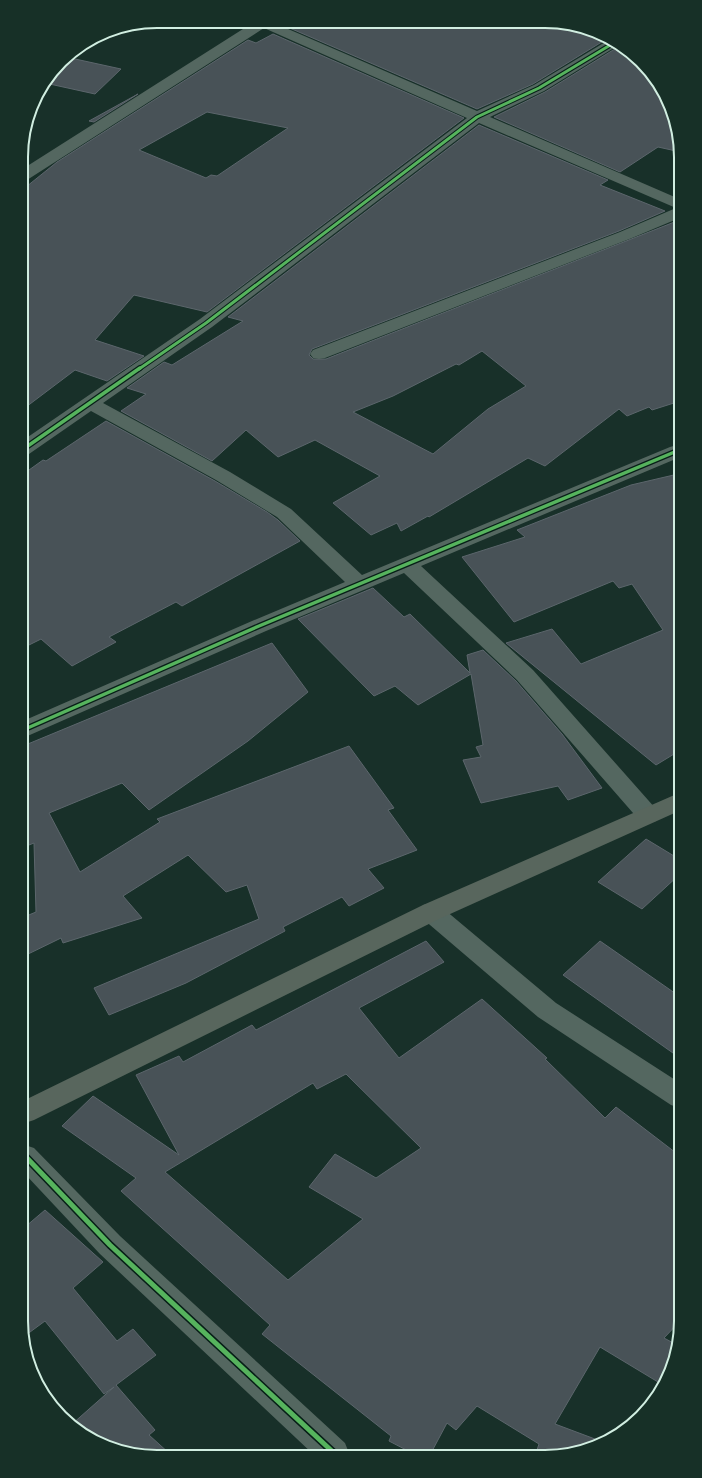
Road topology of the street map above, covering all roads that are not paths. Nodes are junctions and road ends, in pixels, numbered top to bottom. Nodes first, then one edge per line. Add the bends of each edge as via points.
1 (253, 28) edge
2 (276, 28) edge
3 (610, 45) edge
4 (477, 117) junction
5 (28, 172) edge
6 (674, 203) edge
7 (674, 214) edge
8 (319, 354) dead end
9 (90, 403) junction
10 (28, 446) edge
11 (674, 453) edge
12 (407, 564) junction
13 (359, 584) junction
14 (28, 728) edge
15 (674, 803) edge
16 (648, 815) junction
17 (430, 912) junction
18 (674, 1093) edge
19 (28, 1111) edge
20 (28, 1159) edge
21 (330, 1450) edge

1 - 5 street
2 - 4 street
3 - 4 street via 525,96
4 - 6 street
4 - 9 street via 206,323
7 - 8 street
9 - 10 street
9 - 13 street via 284,513
11 - 12 street
12 - 13 street
12 - 16 street via 525,675
13 - 14 street
15 - 16 main road
16 - 17 main road
17 - 18 street via 547,1010
17 - 19 main road
20 - 21 street via 110,1245

